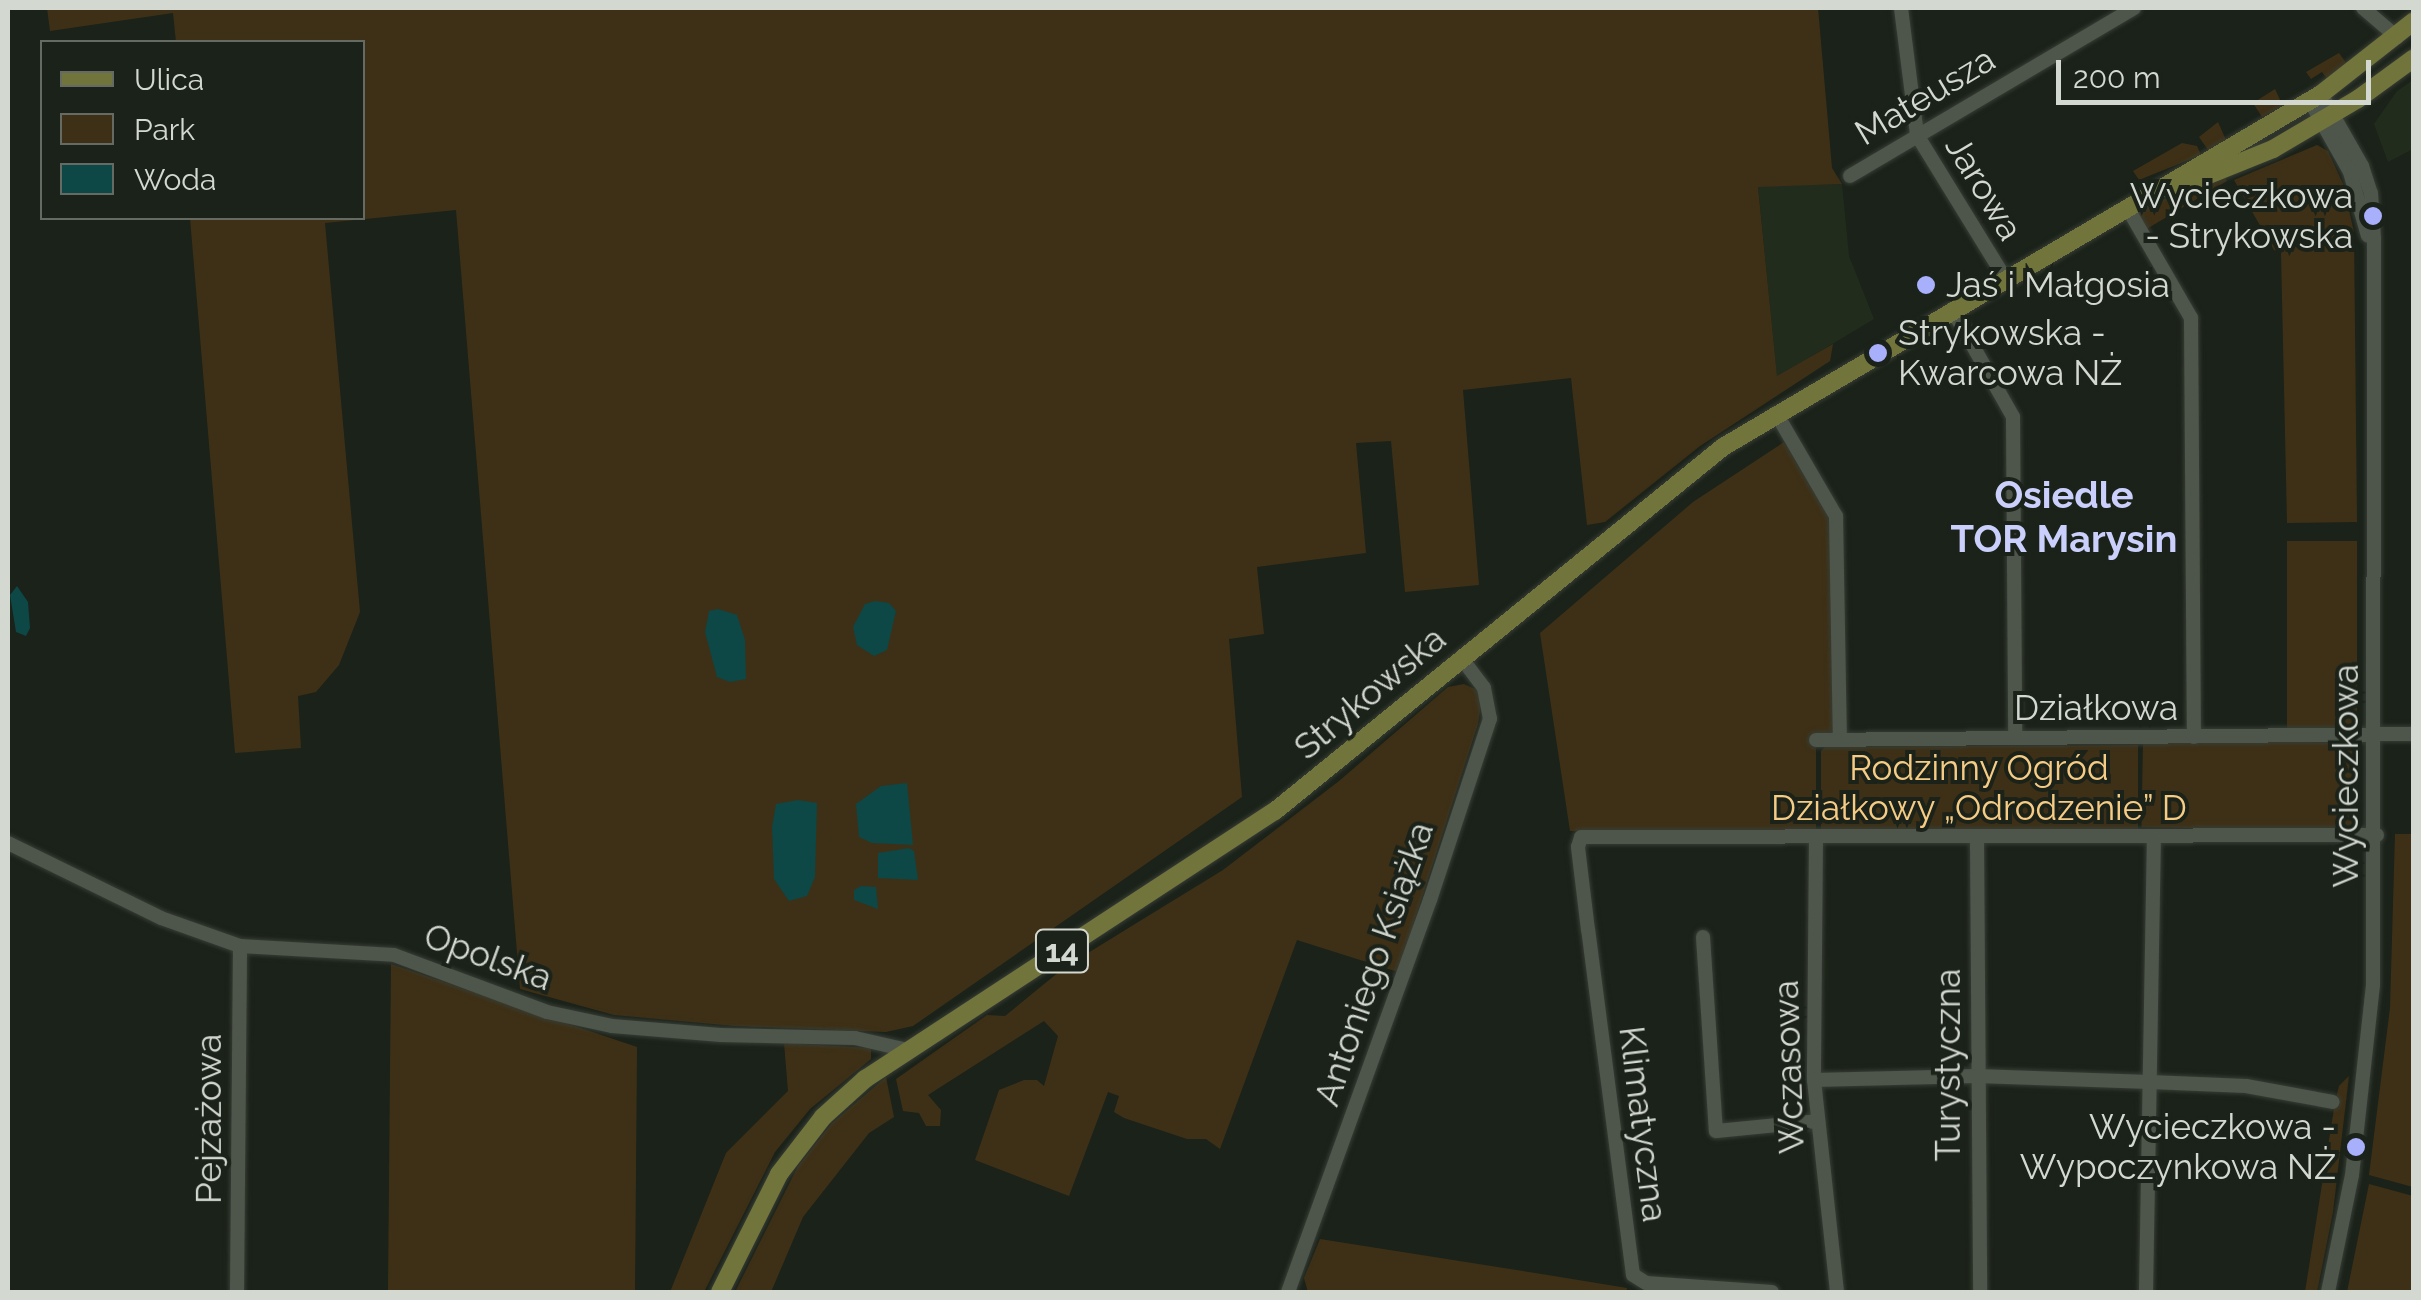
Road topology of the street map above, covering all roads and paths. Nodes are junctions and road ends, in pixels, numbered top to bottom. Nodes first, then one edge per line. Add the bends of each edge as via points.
1 (1901, 8) edge
2 (2134, 8) edge
3 (2363, 8) edge
4 (2413, 23) edge
5 (2397, 36) junction
6 (2414, 58) edge
7 (2316, 97) junction
8 (2328, 117) junction
9 (1917, 135) junction
10 (1850, 176) dead end
11 (2127, 207) junction
12 (2005, 278) junction
13 (1952, 309) junction
14 (1776, 413) junction
15 (1462, 659) junction
16 (2414, 734) edge
17 (2376, 735) junction
18 (2194, 737) junction
19 (2016, 738) junction
20 (1816, 740) dead end
21 (1840, 740) junction
22 (2377, 835) junction
23 (1816, 838) junction
24 (1977, 838) junction
25 (2154, 838) junction
26 (8, 844) edge
27 (1703, 938) dead end
28 (240, 946) junction
29 (907, 1050) junction
30 (1977, 1076) junction
31 (1814, 1080) junction
32 (2150, 1082) junction
33 (2332, 1102) dead end
34 (1818, 1120) junction
35 (238, 1292) edge
36 (720, 1292) edge
37 (1288, 1292) edge
38 (1758, 1292) edge
39 (1772, 1292) edge
40 (1837, 1292) edge
41 (1980, 1292) edge
42 (2146, 1292) edge
43 (2328, 1292) edge

1 - 9 street, Jarowa
2 - 9 street, Mateusza
3 - 5 street
4 - 5 main road, Strykowska / 14
5 - 7 main road, Strykowska / 14
6 - 8 main road, Strykowska / 14
7 - 8 street, Wycieczkowa
7 - 11 main road, Strykowska / 14
8 - 11 main road, Strykowska / 14 via 2248,160
8 - 17 street, Wycieczkowa via 2372,256
9 - 10 street, Mateusza
9 - 12 street, Jarowa
11 - 12 main road, Strykowska / 14
11 - 18 street via 2191,318
12 - 13 main road, Strykowska / 14
13 - 14 main road, Strykowska / 14
13 - 19 street via 2013,416
14 - 15 main road, Strykowska / 14 via 1666,489
14 - 21 street via 1838,528
15 - 29 main road, Strykowska / 14 via 1238,838
15 - 37 street, Antoniego Książka via 1484,688 1490,719
16 - 17 street, Działkowa
17 - 18 street, Działkowa
17 - 22 street, Wycieczkowa
18 - 19 street, Działkowa
19 - 21 street, Działkowa
20 - 21 street, Działkowa
22 - 25 street
22 - 43 street, Wycieczkowa via 2369,1042
23 - 24 street
23 - 31 street, Wczasowa
23 - 38 street, Klimatyczna via 1580,840 1632,1272 1646,1283
24 - 25 street
24 - 30 street, Turystyczna
25 - 32 street
26 - 28 street, Opolska via 160,918
27 - 34 street via 1716,1130
28 - 29 street, Opolska via 394,955 547,1012 612,1026 855,1038
28 - 35 street, Pejzażowa
29 - 36 main road, Strykowska / 14 via 843,1097 802,1140 757,1210
30 - 31 street
30 - 32 street
30 - 41 street, Turystyczna
31 - 34 street, Wczasowa
32 - 33 street via 2246,1086
32 - 42 street
34 - 40 street, Wczasowa
38 - 39 street, Klimatyczna

